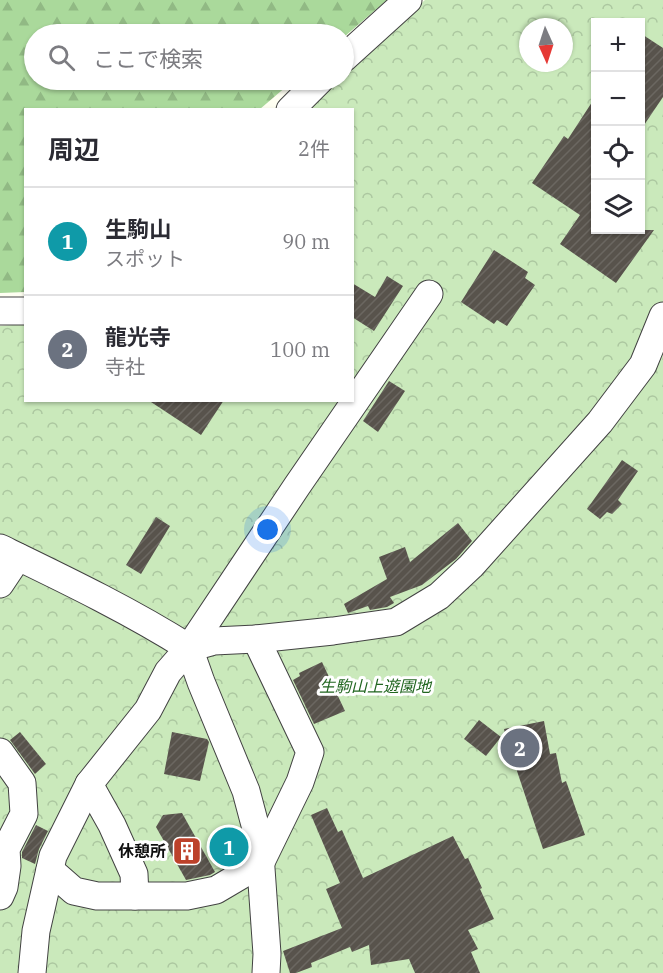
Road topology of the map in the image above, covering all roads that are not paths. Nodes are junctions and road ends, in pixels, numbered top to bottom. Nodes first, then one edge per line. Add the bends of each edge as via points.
1 (408, 0) edge
2 (354, 49) edge
3 (310, 90) edge
4 (292, 108) edge
5 (429, 294) dead end
6 (0, 310) edge
7 (24, 311) edge
8 (663, 316) edge
9 (9, 552) edge
10 (0, 582) edge
11 (256, 639) junction
12 (189, 648) junction
13 (0, 752) edge
14 (89, 784) junction
15 (261, 864) junction
16 (50, 870) junction
17 (0, 896) edge
18 (135, 896) junction
19 (32, 973) edge
20 (266, 973) edge

1 - 2 street
3 - 4 street
5 - 12 street
6 - 7 street
8 - 11 street via 643,365 600,422 471,566 439,596 396,622
9 - 10 street
9 - 12 street
11 - 12 street via 214,641
11 - 15 street via 310,752
12 - 14 street via 168,672 148,710
12 - 15 street via 246,791
13 - 17 street via 22,783 24,814 6,849 7,866
14 - 16 street via 53,856
14 - 18 street via 134,874
15 - 18 street via 216,890 187,896
15 - 20 street
16 - 18 street via 74,891 97,896
16 - 19 street via 36,931

